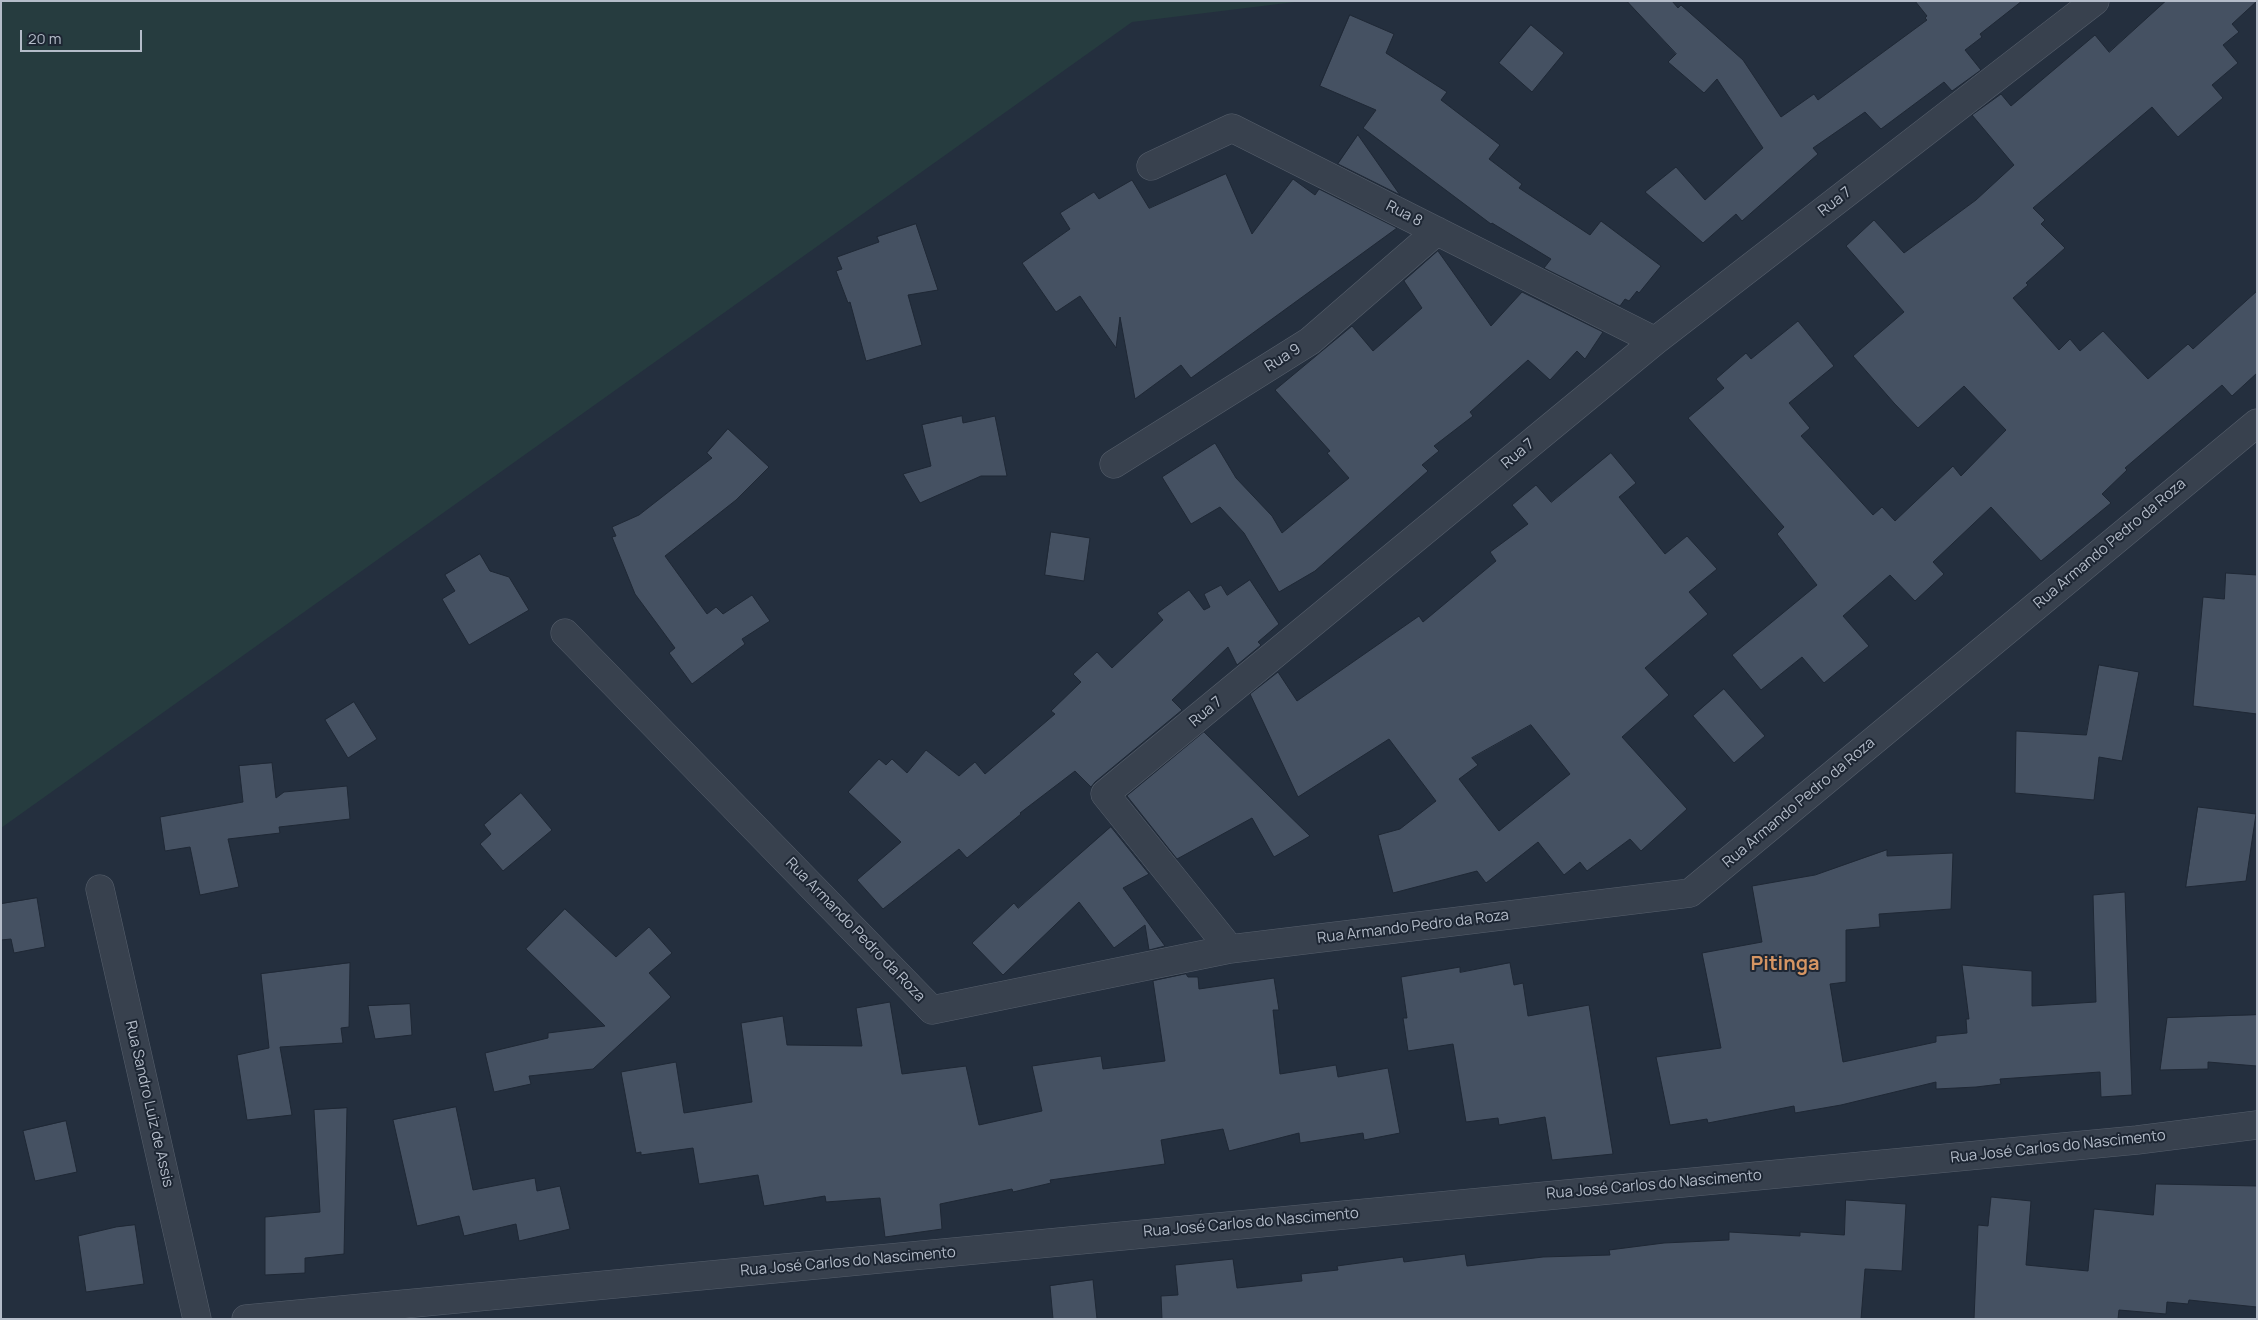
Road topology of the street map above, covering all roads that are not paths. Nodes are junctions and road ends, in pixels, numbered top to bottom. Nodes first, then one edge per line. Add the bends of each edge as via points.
1 (2095, 1) edge
2 (1151, 166) dead end
3 (1437, 231) junction
4 (1655, 341) junction
5 (2257, 423) edge
6 (1114, 464) dead end
7 (565, 632) dead end
8 (100, 890) dead end
9 (1230, 949) junction
10 (2257, 1125) edge
11 (197, 1319) edge
12 (246, 1319) edge

1 - 4 street, Rua 7
2 - 3 street, Rua 8 via 1232,128
3 - 4 street, Rua 8
3 - 6 street, Rua 9 via 1310,341
4 - 9 street, Rua 7 via 1105,794
5 - 9 street, Rua Armando Pedro da Roza via 1690,893
7 - 9 street, Rua Armando Pedro da Roza via 932,1010
8 - 11 street, Rua Sandro Luiz de Assis
10 - 12 street, Rua José Carlos do Nascimento

